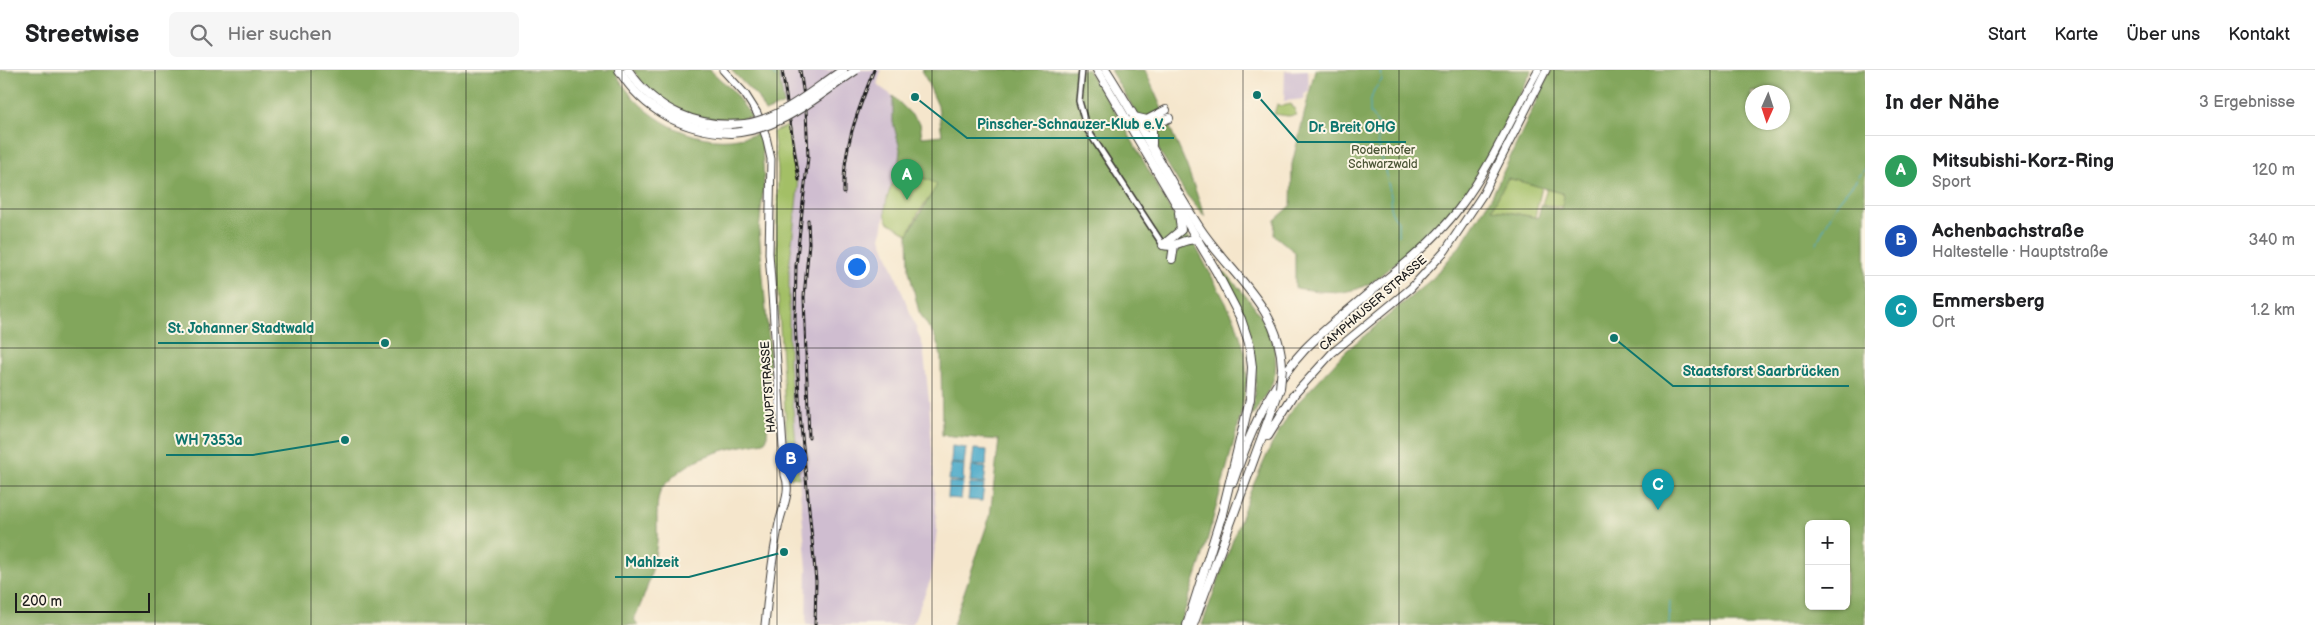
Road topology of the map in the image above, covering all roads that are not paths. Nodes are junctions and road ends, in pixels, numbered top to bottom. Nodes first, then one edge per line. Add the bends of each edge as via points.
1 (619, 70) edge
2 (628, 70) edge
3 (843, 70) edge
4 (856, 70) edge
5 (1082, 70) edge
6 (1097, 70) edge
7 (1106, 70) edge
8 (1538, 70) edge
9 (1546, 70) edge
10 (722, 71) edge
11 (1166, 110) dead end
12 (1134, 117) junction
13 (1169, 118) dead end
14 (1152, 148) junction
15 (1178, 205) junction
16 (1198, 240) junction
17 (1163, 245) junction
18 (1174, 245) junction
19 (1172, 259) dead end
20 (1377, 286) joint
21 (1293, 396) joint
22 (1240, 497) junction
23 (1221, 518) junction
24 (765, 625) edge
25 (1187, 625) edge
26 (1192, 625) edge

1 - 4 highway, bridge via 639,96 667,117 702,130 731,133 762,128 789,116
2 - 3 highway, bridge via 644,90 668,109 715,125 749,124 772,116
5 - 17 street via 1079,101 1088,128
6 - 15 highway
7 - 12 highway
8 - 20 main road, CAMPHAUSER STRASSE via 1486,168 1460,208 1428,242
9 - 21 main road, CAMPHAUSER STRASSE via 1483,194 1446,251 1411,288 1332,353
10 - 24 main road, HAUPTSTRASSE via 745,94 757,113 769,148 772,172 769,253 785,475
11 - 12 highway via 1147,120
12 - 14 highway
13 - 14 highway via 1152,128
14 - 22 highway, bridge via 1206,237 1267,313 1278,336 1282,368 1280,388
15 - 16 highway
15 - 17 highway via 1181,230
16 - 18 highway via 1184,239
16 - 23 highway via 1241,319 1251,354 1250,400
17 - 18 highway
18 - 19 highway
20 - 23 highway via 1306,348 1284,374 1254,423
21 - 22 highway, CAMPHAUSER STRASSE via 1270,431
22 - 26 highway
23 - 25 highway

